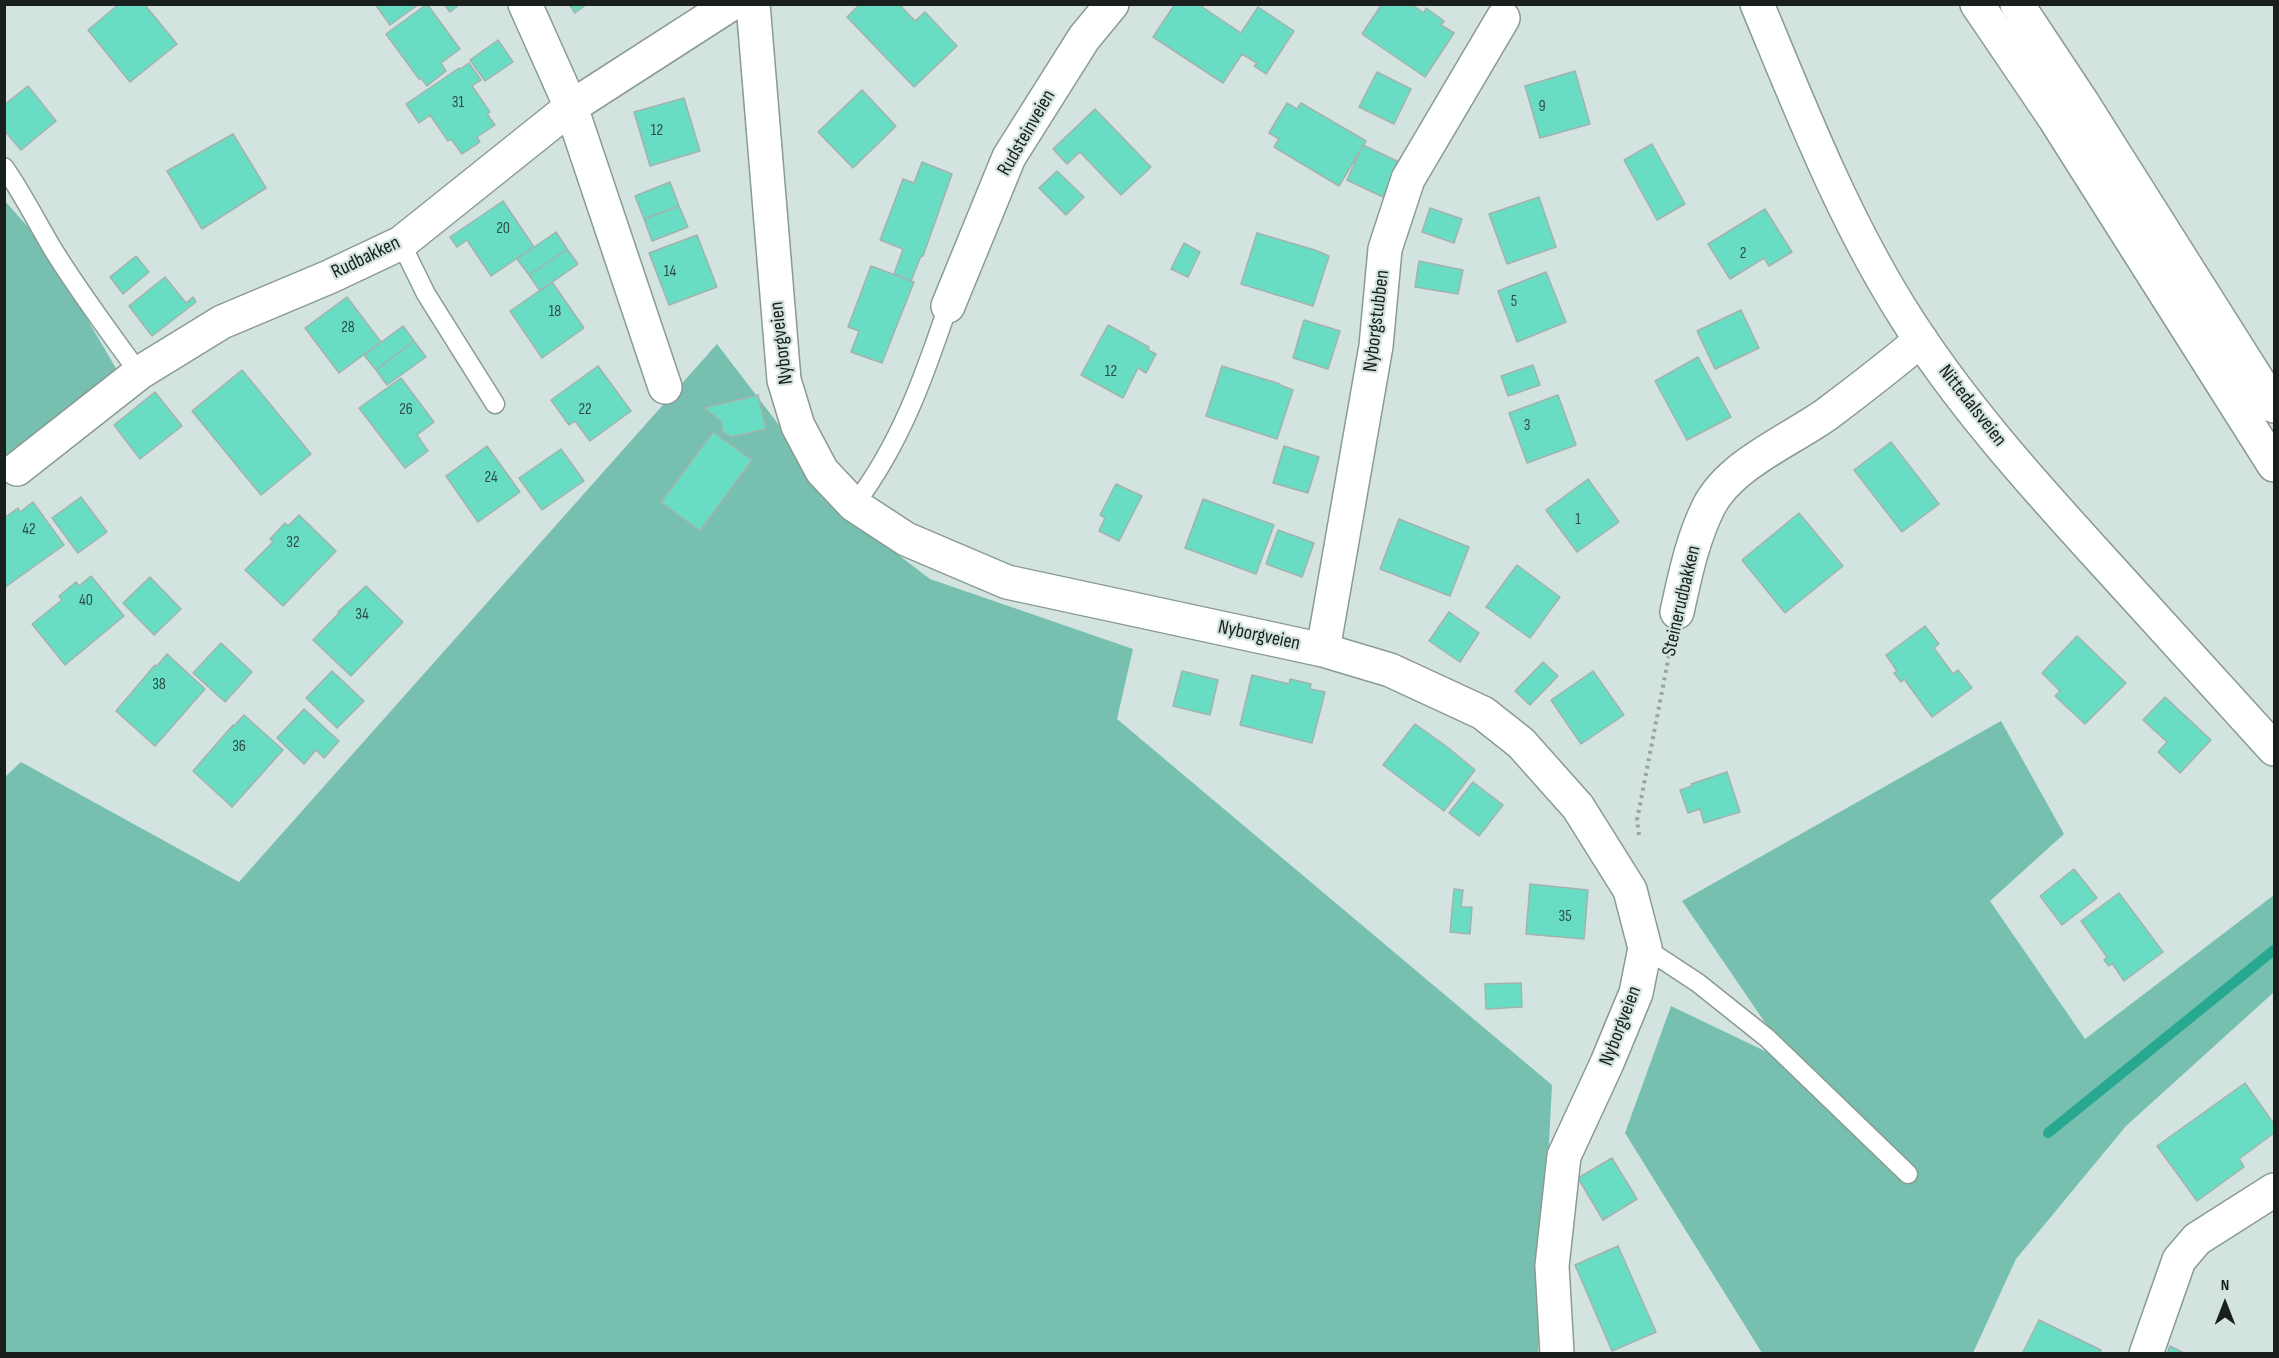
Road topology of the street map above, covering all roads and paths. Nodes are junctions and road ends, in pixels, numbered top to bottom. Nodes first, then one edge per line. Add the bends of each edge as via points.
1 (525, 4) edge
2 (731, 4) edge
3 (753, 4) edge
4 (1112, 4) edge
5 (1757, 4) edge
6 (1977, 4) edge
7 (2017, 4) edge
8 (1503, 18) dead end
9 (571, 107) junction
10 (4, 167) edge
11 (401, 243) junction
12 (948, 306) joint
13 (1922, 340) junction
14 (139, 373) junction
15 (665, 387) dead end
16 (495, 404) dead end
17 (2274, 406) edge
18 (11, 464) edge
19 (2274, 465) edge
20 (854, 505) junction
21 (1677, 612) joint
22 (1323, 650) junction
23 (2274, 749) edge
24 (1640, 843) dead end
25 (1645, 948) junction
26 (1908, 1174) dead end
27 (2274, 1190) edge
28 (1557, 1353) edge
29 (2146, 1353) edge

1 - 9 main road
2 - 9 main road, Rudbakken
3 - 20 main road, Nyborgveien via 784,380 798,426 822,471
4 - 12 main road, Rudsteinveien via 1084,38 1009,158
5 - 13 main road, Nittedalsveien via 1854,226
6 - 19 main road via 2055,119
7 - 17 main road
8 - 22 main road, Nyborgstubben via 1408,178 1385,249 1376,346
9 - 11 main road, Rudbakken
9 - 15 main road
10 - 14 lane via 90,305
11 - 14 main road, Rudbakken via 222,322
11 - 16 lane via 426,294
12 - 20 lane via 908,414 873,480
13 - 21 main road, Steinerudbakken via 1828,413 1752,461 1729,481 1710,505 1691,548
13 - 23 main road, Nittedalsveien via 1988,429 2054,507
14 - 18 main road, Rudbakken
20 - 22 main road, Nyborgveien via 906,539 1007,582
21 - 24 path, Steinerudbakken via 1637,820
22 - 25 main road, Nyborgveien via 1390,670 1449,696 1483,713 1521,742 1578,807 1630,890
25 - 26 lane via 1698,983 1767,1038
25 - 28 main road, Nyborgveien via 1636,993 1564,1156 1552,1266
27 - 29 main road via 2197,1239 2179,1260

